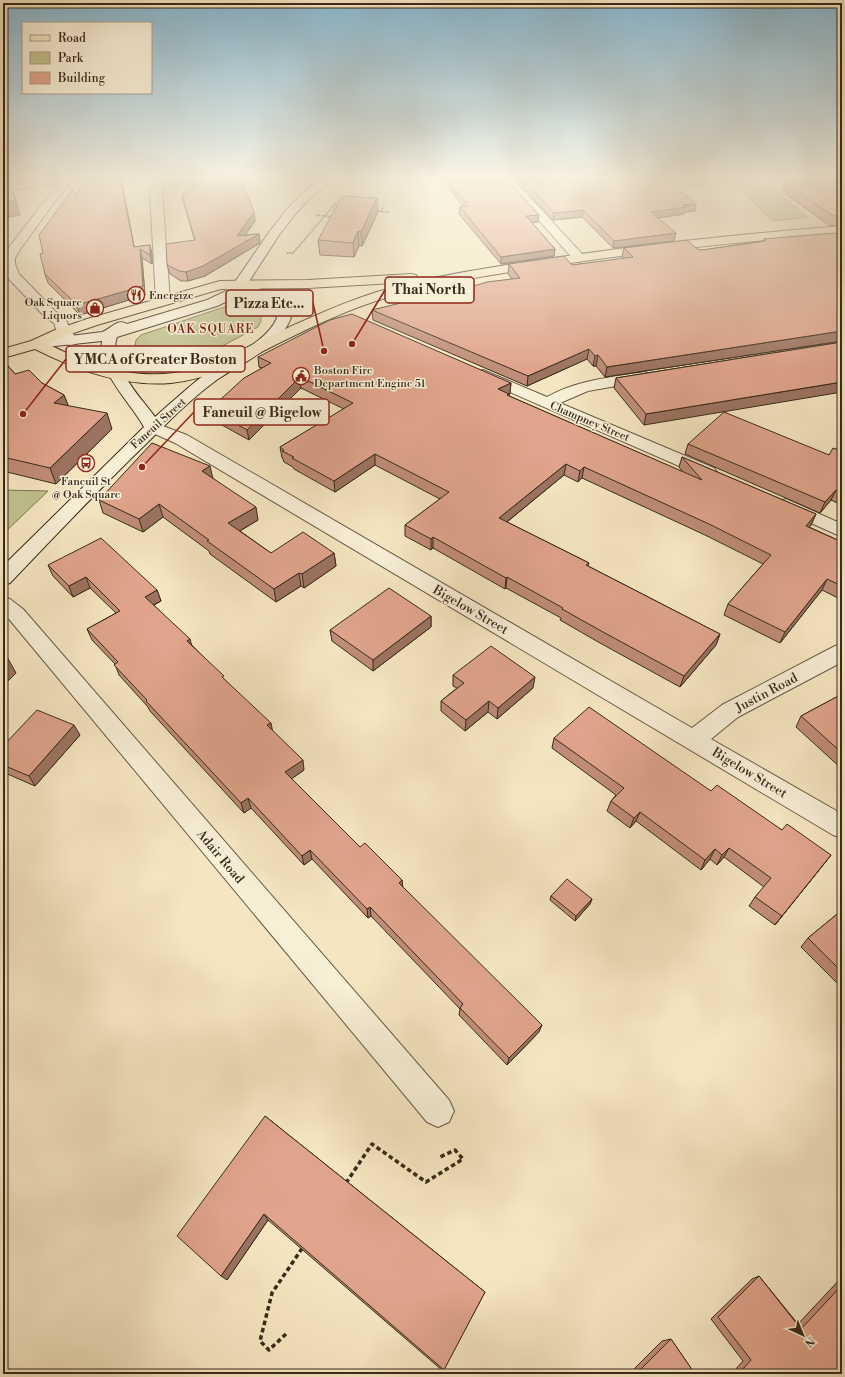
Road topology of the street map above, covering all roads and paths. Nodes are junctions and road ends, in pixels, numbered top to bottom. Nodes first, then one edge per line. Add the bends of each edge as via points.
1 (19, 242) edge
2 (159, 242) edge
3 (268, 242) edge
4 (302, 242) edge
5 (565, 242) edge
6 (701, 242) edge
7 (284, 253) dead end
8 (578, 257) junction
9 (6, 265) edge
10 (482, 273) junction
11 (324, 283) junction
12 (239, 284) junction
13 (163, 301) junction
14 (339, 311) junction
15 (358, 321) edge
16 (113, 334) junction
17 (68, 336) junction
18 (36, 344) junction
19 (248, 353) junction
20 (3, 354) edge
21 (470, 370) edge
22 (116, 375) junction
23 (658, 375) edge
24 (548, 403) junction
25 (152, 427) junction
26 (721, 477) edge
27 (771, 498) edge
28 (842, 531) edge
29 (3, 578) edge
30 (3, 604) edge
31 (842, 652) edge
32 (694, 739) junction
33 (842, 827) edge
34 (438, 1111) dead end
35 (438, 1158) dead end
36 (342, 1189) edge
37 (307, 1241) edge
38 (286, 1334) dead end

1 - 9 street
2 - 13 street
3 - 12 street
4 - 7 path via 293,253
5 - 8 street
6 - 8 main road
8 - 10 main road
9 - 17 street via 51,315 60,321
10 - 11 main road
10 - 14 main road, Faneuil Street via 382,295
11 - 12 main road
11 - 14 main road via 339,286 349,294 349,304
12 - 13 main road via 220,286
12 - 16 street via 228,296 216,301
12 - 19 street via 267,298 280,310 284,318 273,334
13 - 16 street via 137,314
13 - 17 main road
14 - 15 street
14 - 19 main road, Faneuil Street
16 - 17 street
16 - 22 street via 108,346
17 - 18 street
18 - 20 main road
18 - 22 main road via 79,365
19 - 22 main road via 213,368 174,378 150,379
19 - 25 street, Faneuil Street via 213,376
21 - 24 street, Champney Street
22 - 25 street
23 - 24 street via 584,387
24 - 26 street, Champney Street
25 - 29 street, Faneuil Street
25 - 32 street, Bigelow Street via 180,439
27 - 28 street
30 - 34 street, Adair Road via 16,614
31 - 32 street, Justin Road via 730,711
32 - 33 street, Bigelow Street
35 - 36 path via 455,1150 463,1159 426,1182 372,1144
37 - 38 path via 272,1293 260,1341 269,1350

